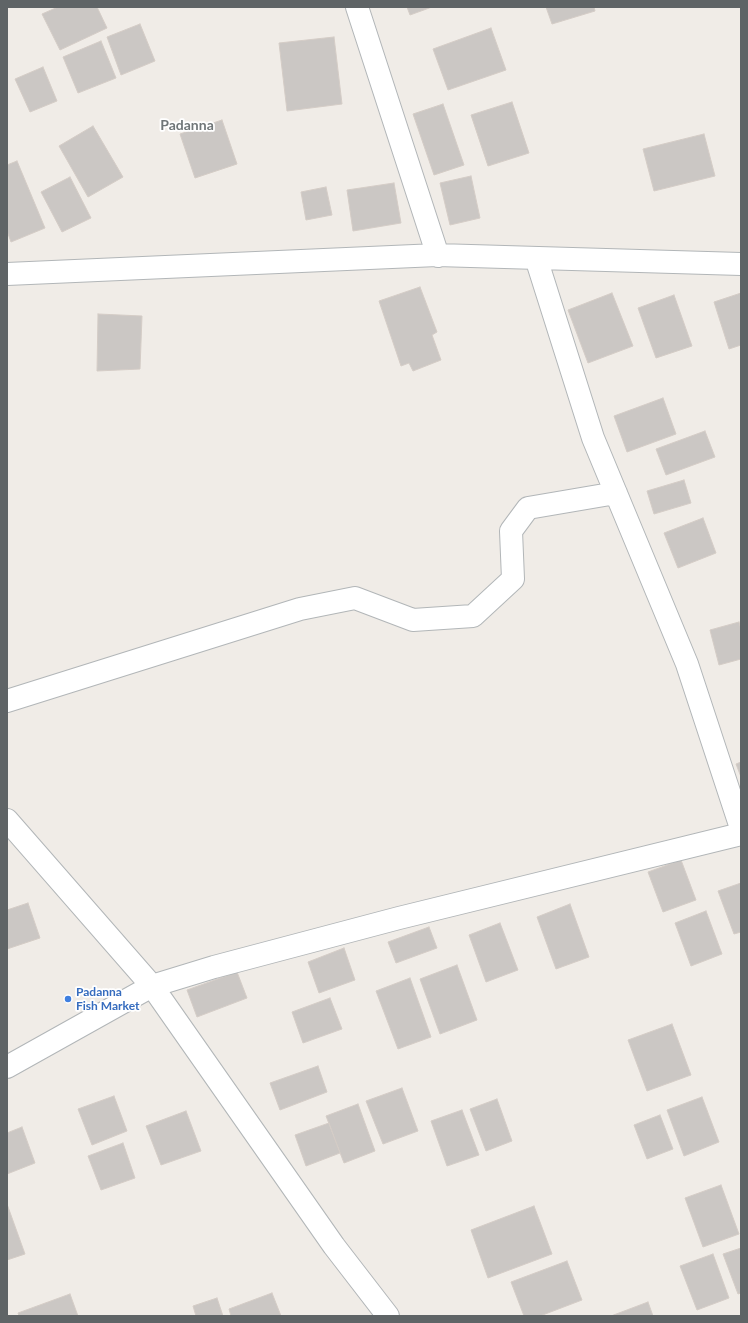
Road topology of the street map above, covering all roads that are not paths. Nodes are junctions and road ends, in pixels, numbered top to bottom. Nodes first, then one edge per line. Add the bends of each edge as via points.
1 (357, 7) edge
2 (438, 256) junction
3 (536, 258) junction
4 (741, 264) edge
5 (7, 274) edge
6 (616, 493) junction
7 (7, 701) edge
8 (7, 820) edge
9 (741, 828) edge
10 (741, 834) edge
11 (152, 986) junction
12 (7, 1068) edge
13 (388, 1316) edge

1 - 2 street
2 - 3 street
2 - 5 street
3 - 4 street
3 - 6 street via 593,438
6 - 7 street via 528,508 511,530 513,579 473,616 412,620 355,598 300,609
6 - 9 street via 687,664
8 - 11 street
10 - 11 street via 399,918
11 - 12 street
11 - 13 street via 334,1246

